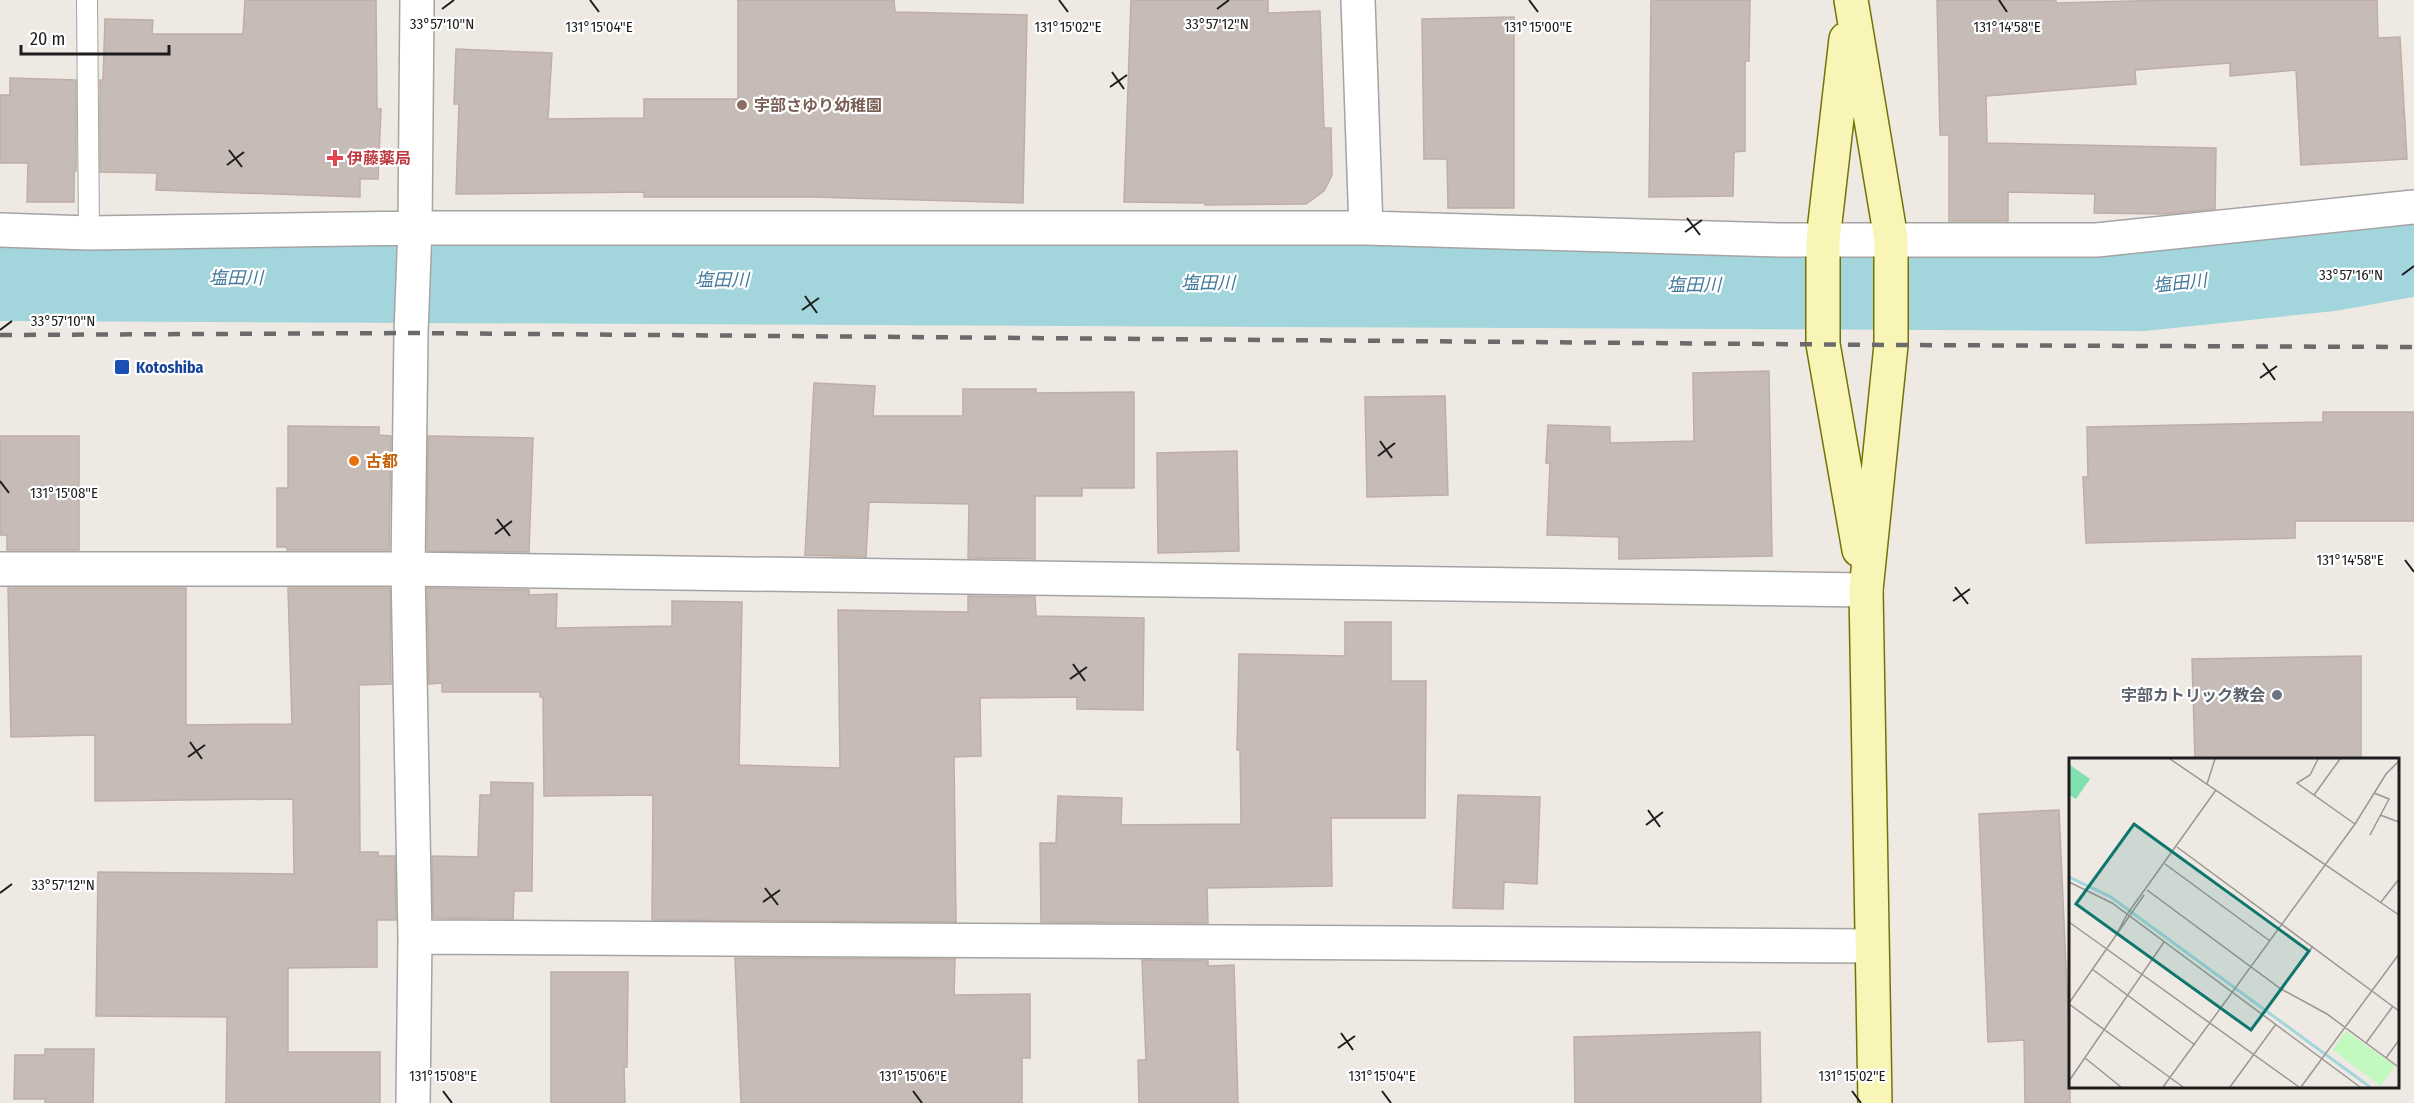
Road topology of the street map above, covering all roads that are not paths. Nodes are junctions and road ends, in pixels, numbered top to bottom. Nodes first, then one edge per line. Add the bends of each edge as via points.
1 (87, 0) edge
2 (417, 0) edge
3 (1358, 0) edge
4 (1851, 0) edge
5 (2414, 207) edge
6 (1366, 228) junction
7 (0, 230) edge
8 (89, 233) junction
9 (415, 235) junction
10 (1891, 247) junction
11 (1823, 248) junction
12 (0, 569) edge
13 (408, 569) junction
14 (1866, 590) junction
15 (415, 937) junction
16 (1871, 946) junction
17 (413, 1103) edge
18 (1875, 1103) edge

1 - 8 lane
2 - 9 street
3 - 6 street
4 - 10 street
4 - 11 street
5 - 10 street via 2097,240
6 - 9 street
6 - 11 street via 1779,240
7 - 8 street
8 - 9 street
9 - 13 street
10 - 11 street
10 - 14 street via 1891,345
11 - 14 street via 1822,344
12 - 13 street
13 - 14 street
13 - 15 street
14 - 16 street
15 - 16 street
15 - 17 street
16 - 18 street

